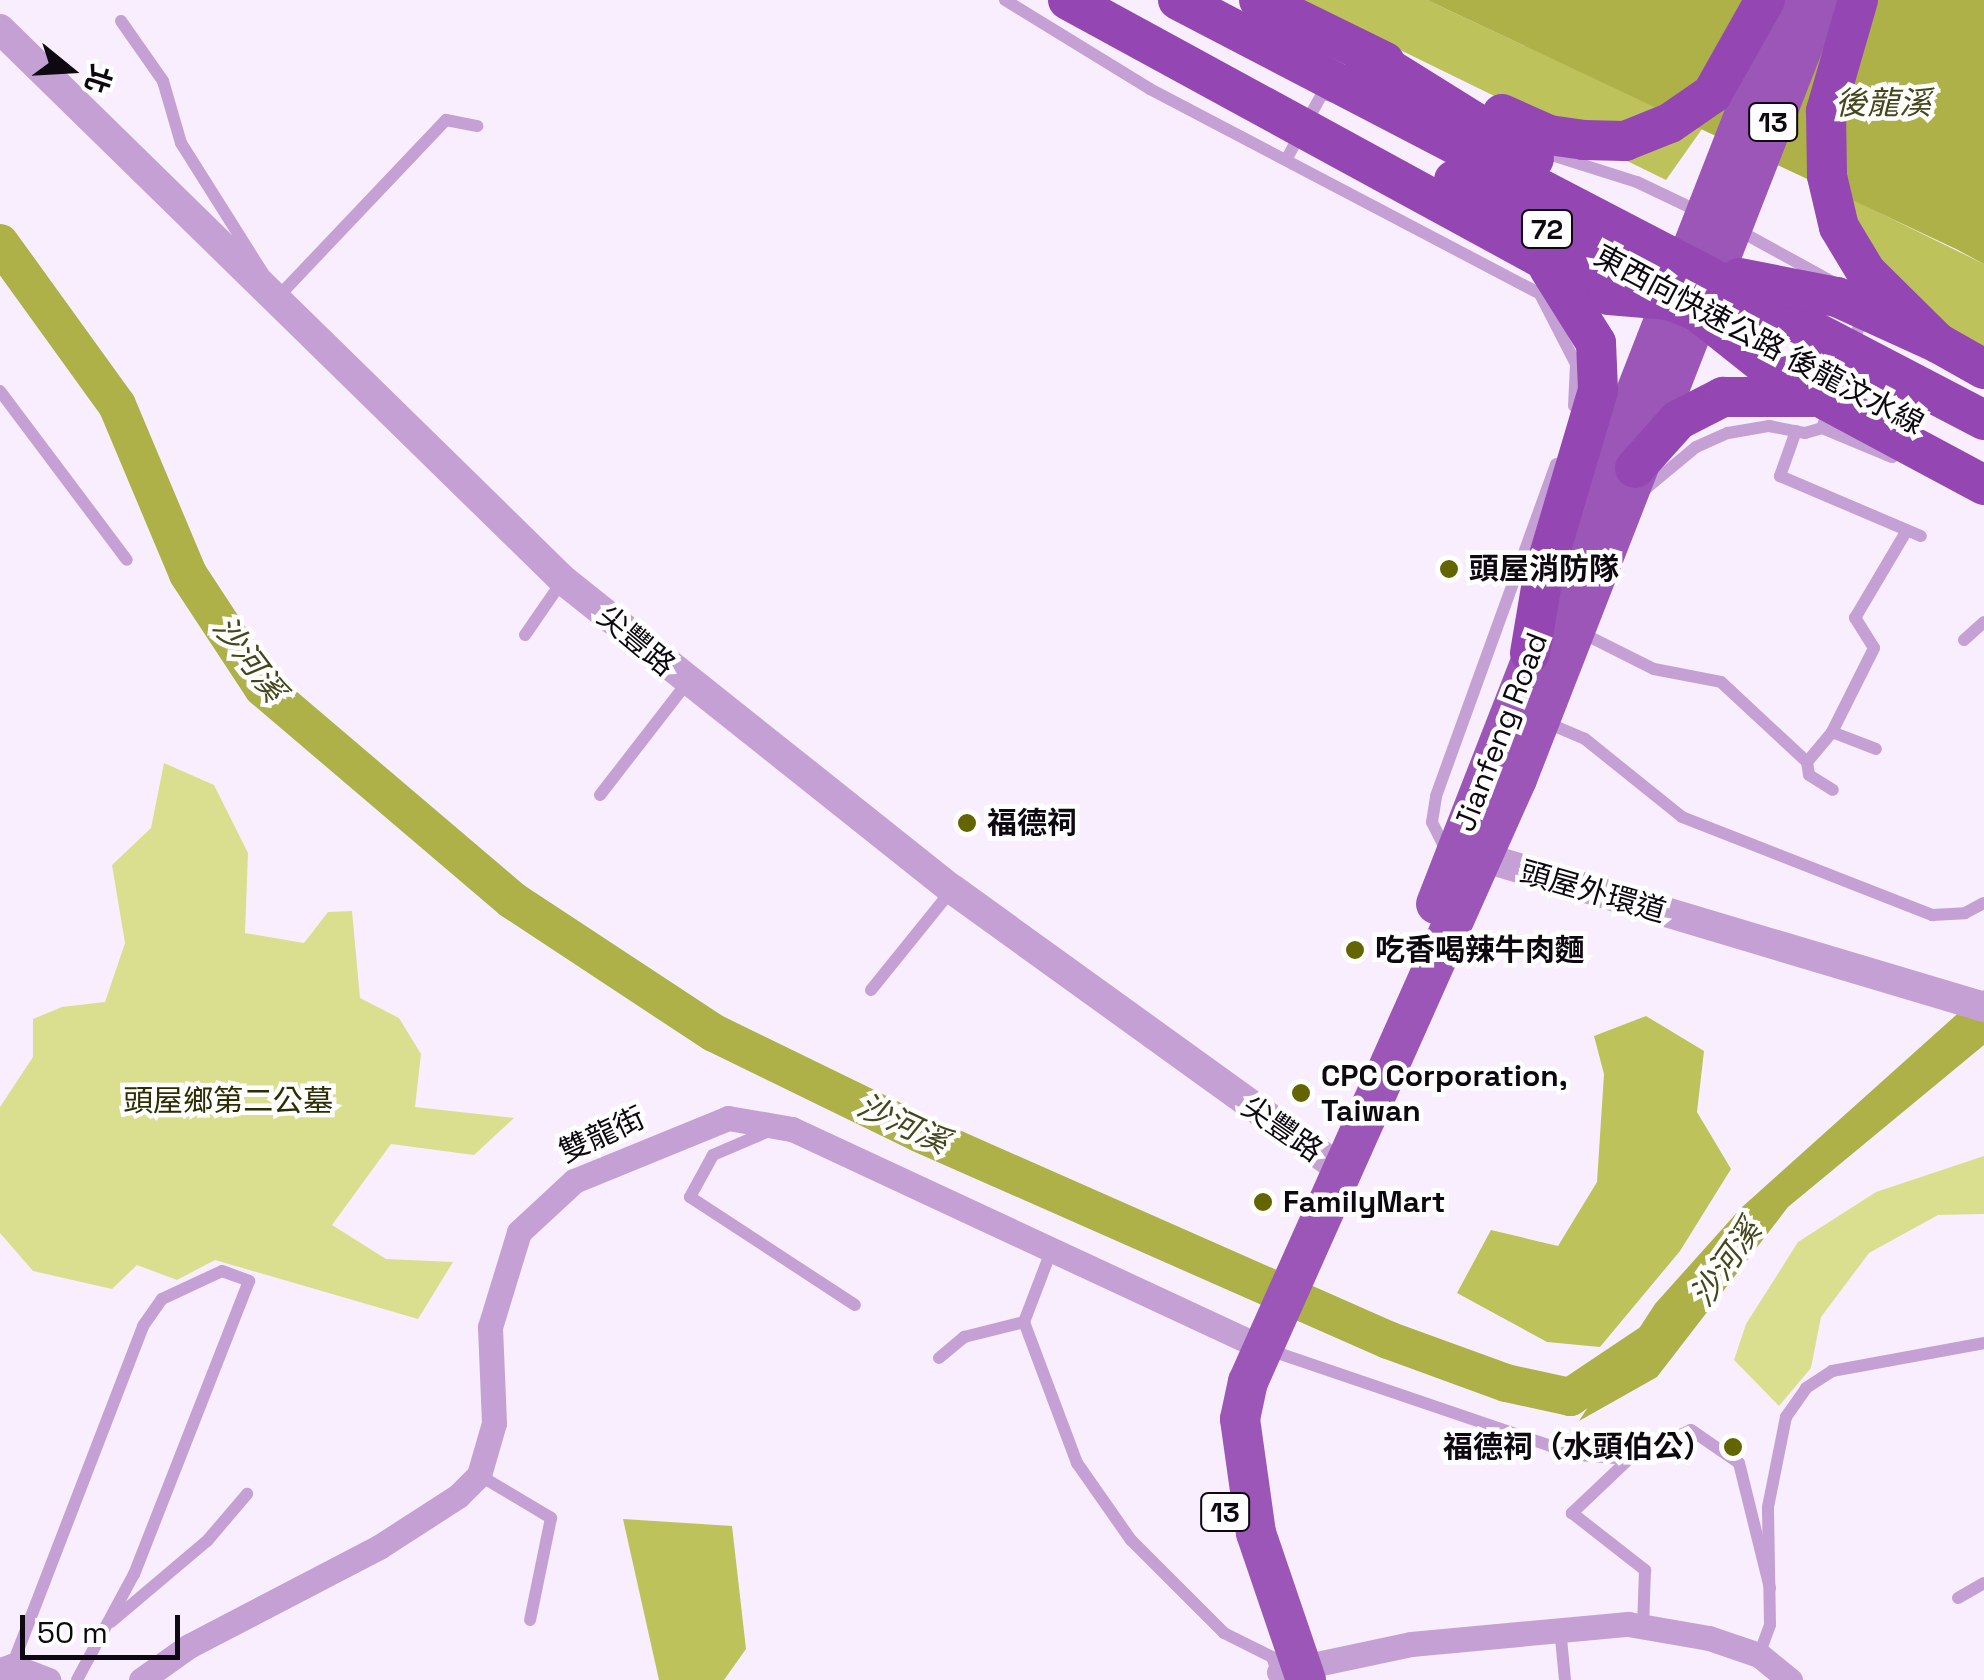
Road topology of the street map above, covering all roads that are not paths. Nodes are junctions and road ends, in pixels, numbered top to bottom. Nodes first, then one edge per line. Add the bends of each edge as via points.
1 (1005, 0) edge
2 (1068, 0) edge
3 (1110, 0) edge
4 (1178, 0) edge
5 (1259, 0) edge
6 (1765, 0) edge
7 (1789, 0) edge
8 (1821, 0) edge
9 (1858, 0) edge
10 (121, 20) dead end
11 (0, 30) edge
12 (1360, 50) junction
13 (476, 126) dead end
14 (1286, 160) junction
15 (1705, 250) junction
16 (1544, 260) junction
17 (275, 299) junction
18 (1683, 306) junction
19 (1938, 342) junction
20 (1984, 369) edge
21 (0, 391) edge
22 (1571, 417) dead end
23 (1811, 419) junction
24 (1984, 420) edge
25 (1560, 450) dead end
26 (1984, 458) edge
27 (1635, 468) junction
28 (1984, 484) edge
29 (1984, 498) edge
30 (1622, 508) junction
31 (1907, 530) junction
32 (1921, 536) dead end
33 (128, 560) dead end
34 (563, 580) junction
35 (1984, 622) edge
36 (1575, 630) junction
37 (525, 635) dead end
38 (1964, 640) dead end
39 (1530, 653) junction
40 (688, 684) junction
41 (1538, 719) junction
42 (1832, 732) junction
43 (1876, 749) dead end
44 (1807, 762) junction
45 (1833, 790) dead end
46 (600, 795) dead end
47 (1470, 854) junction
48 (952, 888) junction
49 (1984, 903) edge
50 (871, 990) dead end
51 (1984, 1007) edge
52 (777, 1129) junction
53 (1333, 1164) junction
54 (1050, 1254) junction
55 (855, 1304) dead end
56 (1024, 1322) junction
57 (1252, 1343) junction
58 (1984, 1343) edge
59 (939, 1358) dead end
60 (1629, 1459) junction
61 (479, 1475) junction
62 (248, 1494) dead end
63 (1984, 1583) edge
64 (1770, 1588) junction
65 (1958, 1598) dead end
66 (530, 1620) dead end
67 (105, 1627) junction
68 (1644, 1627) junction
69 (1560, 1628) junction
70 (1759, 1655) junction
71 (6, 1668) edge
72 (1289, 1675) edge
73 (48, 1680) edge
74 (77, 1680) edge
75 (141, 1680) edge
76 (1565, 1680) edge
77 (1790, 1680) edge

1 - 14 lane via 1150,89
2 - 16 highway
3 - 26 highway, 東西向快速公路 後龍汶水線 / 72
4 - 24 highway, 東西向快速公路 後龍汶水線 / 72
5 - 12 highway
6 - 12 highway via 1712,94 1670,123 1625,141 1549,135
7 - 15 main road, 13
8 - 15 main road, 13
9 - 19 highway via 1826,111 1828,176 1839,226 1866,272
10 - 17 lane via 163,81 180,143 250,242
11 - 17 street, 尖豐路
12 - 15 highway via 1584,190
13 - 17 lane via 446,120
14 - 22 lane via 1540,294 1576,364
14 - 23 lane via 1322,94 1460,126 1638,182 1823,272 1865,309
15 - 18 main road, Jianfeng Road / 13
15 - 19 highway
16 - 18 highway via 1609,295
16 - 39 highway via 1596,343 1598,390 1543,576
17 - 34 street, 尖豐路
18 - 23 highway via 1754,359
18 - 27 main road, Jianfeng Road / 13
18 - 39 main road, Jianfeng Road / 13
19 - 20 highway
21 - 33 lane
23 - 27 highway via 1723,397 1678,420
23 - 28 highway
23 - 29 lane
23 - 30 lane via 1728,432 1696,448
23 - 31 lane via 1780,476
25 - 47 lane via 1436,796 1432,822 1442,842
27 - 30 main road, Jianfeng Road / 13
30 - 36 main road, Jianfeng Road / 13
31 - 32 lane
31 - 42 lane via 1854,618 1874,648
34 - 37 lane
34 - 40 street, 尖豐路
35 - 38 lane
36 - 41 main road, Jianfeng Road / 13
36 - 44 lane via 1654,669 1721,682
39 - 47 main road, Jianfeng Road / 13
40 - 46 lane
40 - 48 street, 尖豐路
41 - 47 main road, Jianfeng Road / 13
41 - 49 lane via 1585,739 1682,817 1932,915 1965,913
42 - 43 lane
42 - 44 lane
44 - 45 lane via 1809,775
47 - 51 street, 頭屋外環道
47 - 53 main road, Jianfeng Road / 13
48 - 50 lane
48 - 53 street, 尖豐路
52 - 54 street, 雙龍街 via 792,1130
52 - 55 lane via 742,1138 713,1156 690,1196
52 - 61 street, 雙龍街 via 728,1118 626,1155 551,1196 519,1232 490,1328 494,1423
53 - 57 main road, Jianfeng Road / 13
54 - 56 lane
54 - 57 street, 雙龍街
56 - 59 lane via 964,1338
56 - 72 lane via 1077,1463 1131,1540 1224,1633 1272,1657
57 - 60 lane via 1521,1438 1578,1455
57 - 72 main road, 13 via 1240,1419 1245,1478
58 - 64 lane via 1832,1371 1806,1388 1786,1417 1768,1507
60 - 64 lane via 1691,1430 1738,1463
60 - 68 lane via 1572,1513 1646,1570
61 - 66 lane via 551,1518
61 - 75 street via 427,1518 189,1646
62 - 67 lane via 207,1541
63 - 65 lane
64 - 70 lane via 1770,1626
67 - 71 lane via 134,1574 249,1280 222,1272 162,1299 143,1326
67 - 74 lane
68 - 69 street
68 - 70 street
69 - 72 street
69 - 76 lane
70 - 77 street
71 - 73 street

